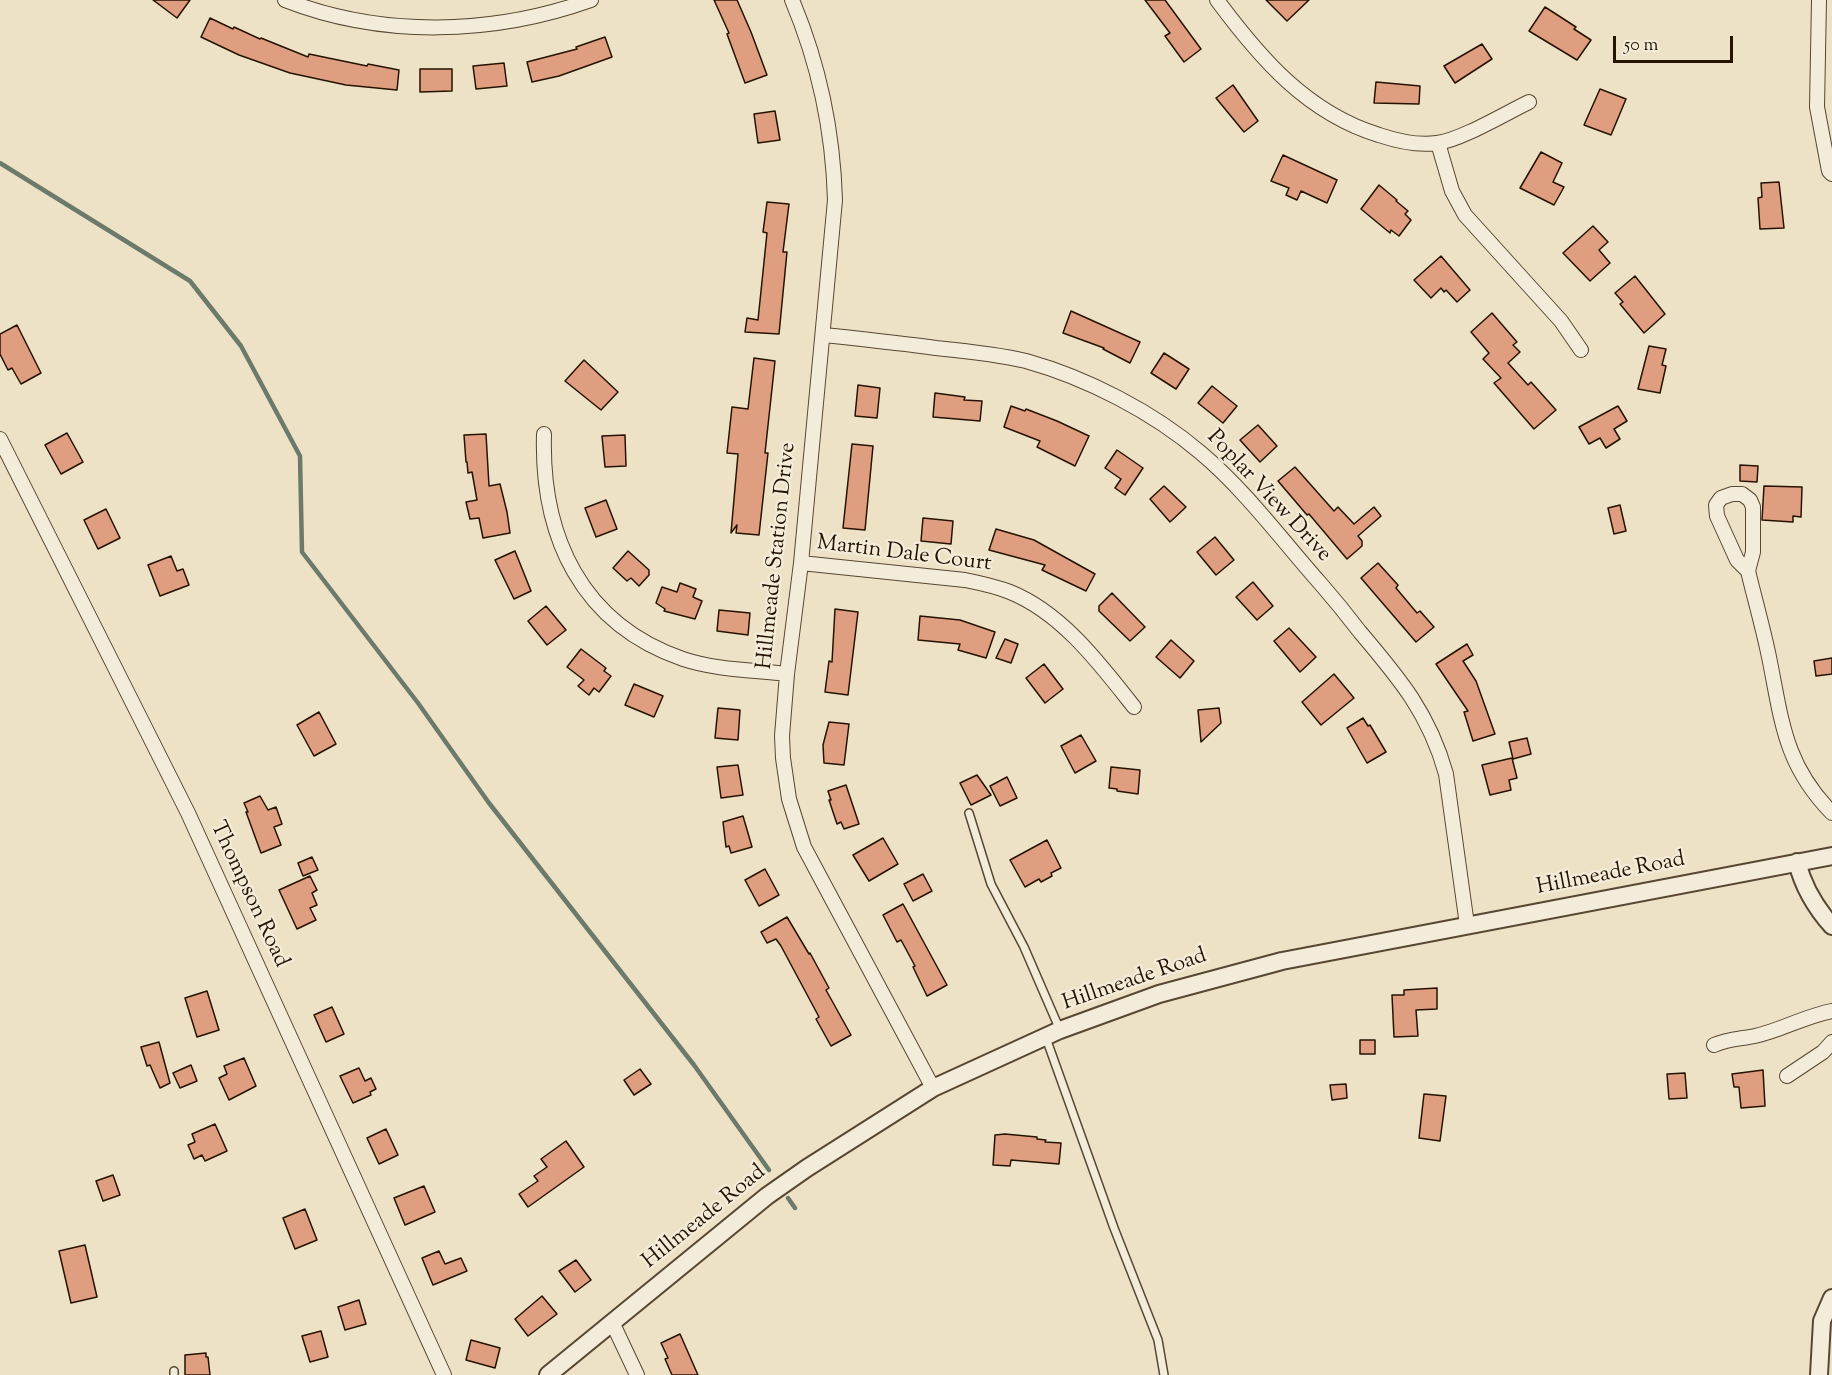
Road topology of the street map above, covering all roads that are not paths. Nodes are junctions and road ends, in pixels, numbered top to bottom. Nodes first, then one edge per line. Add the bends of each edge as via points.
1 (285, 0) edge
2 (591, 0) edge
3 (792, 0) edge
4 (1217, 0) edge
5 (1819, 0) edge
6 (1528, 102) dead end
7 (1438, 143) junction
8 (1832, 174) edge
9 (824, 335) junction
10 (1581, 350) dead end
11 (544, 434) dead end
12 (0, 439) edge
13 (801, 563) junction
14 (1748, 571) junction
15 (787, 674) junction
16 (1134, 707) dead end
17 (969, 813) dead end
18 (1832, 813) edge
19 (1832, 856) edge
20 (1797, 862) junction
21 (1467, 925) junction
22 (1832, 926) edge
23 (1832, 1011) edge
24 (1052, 1033) junction
25 (1832, 1042) edge
26 (1714, 1046) dead end
27 (1787, 1076) dead end
28 (933, 1088) junction
29 (1832, 1298) edge
30 (612, 1322) junction
31 (444, 1375) edge
32 (549, 1375) edge
33 (637, 1375) edge
34 (1164, 1375) edge
35 (1819, 1375) edge

1 - 2 street via 378,24 434,27 544,15
3 - 9 street, Hillmeade Station Drive via 812,54 832,154 835,200
4 - 7 street via 1273,69 1310,101 1365,131 1410,143
5 - 8 street via 1817,107
6 - 7 street
7 - 10 street via 1452,191 1465,215 1561,321
9 - 13 street, Hillmeade Station Drive
9 - 21 street, Poplar View Drive via 1025,361 1078,380 1158,419 1201,452 1258,510 1336,600 1396,674 1430,727 1446,774
11 - 15 street via 546,489 559,542 576,576 618,622 639,638 681,658 713,666
12 - 31 street, Thompson Road via 188,813
13 - 15 street, Hillmeade Station Drive
13 - 16 street, Martin Dale Court via 965,580 1010,592 1051,617 1097,662
14 - 14 street via 1737,560 1717,516 1716,505 1732,494 1742,494 1753,507 1753,552
14 - 18 street via 1782,729 1798,768
15 - 28 street, Hillmeade Station Drive via 783,758 804,847
17 - 24 lane via 991,884 1024,947
19 - 20 street, Hillmeade Road
20 - 21 street, Hillmeade Road
20 - 22 street via 1806,889
21 - 24 street, Hillmeade Road via 1221,976
23 - 26 street
24 - 28 street, Hillmeade Road
24 - 34 lane via 1114,1228 1158,1340
25 - 27 street
28 - 30 street, Hillmeade Road via 767,1196
29 - 35 street via 1822,1321
30 - 32 street, Hillmeade Road
30 - 33 street

